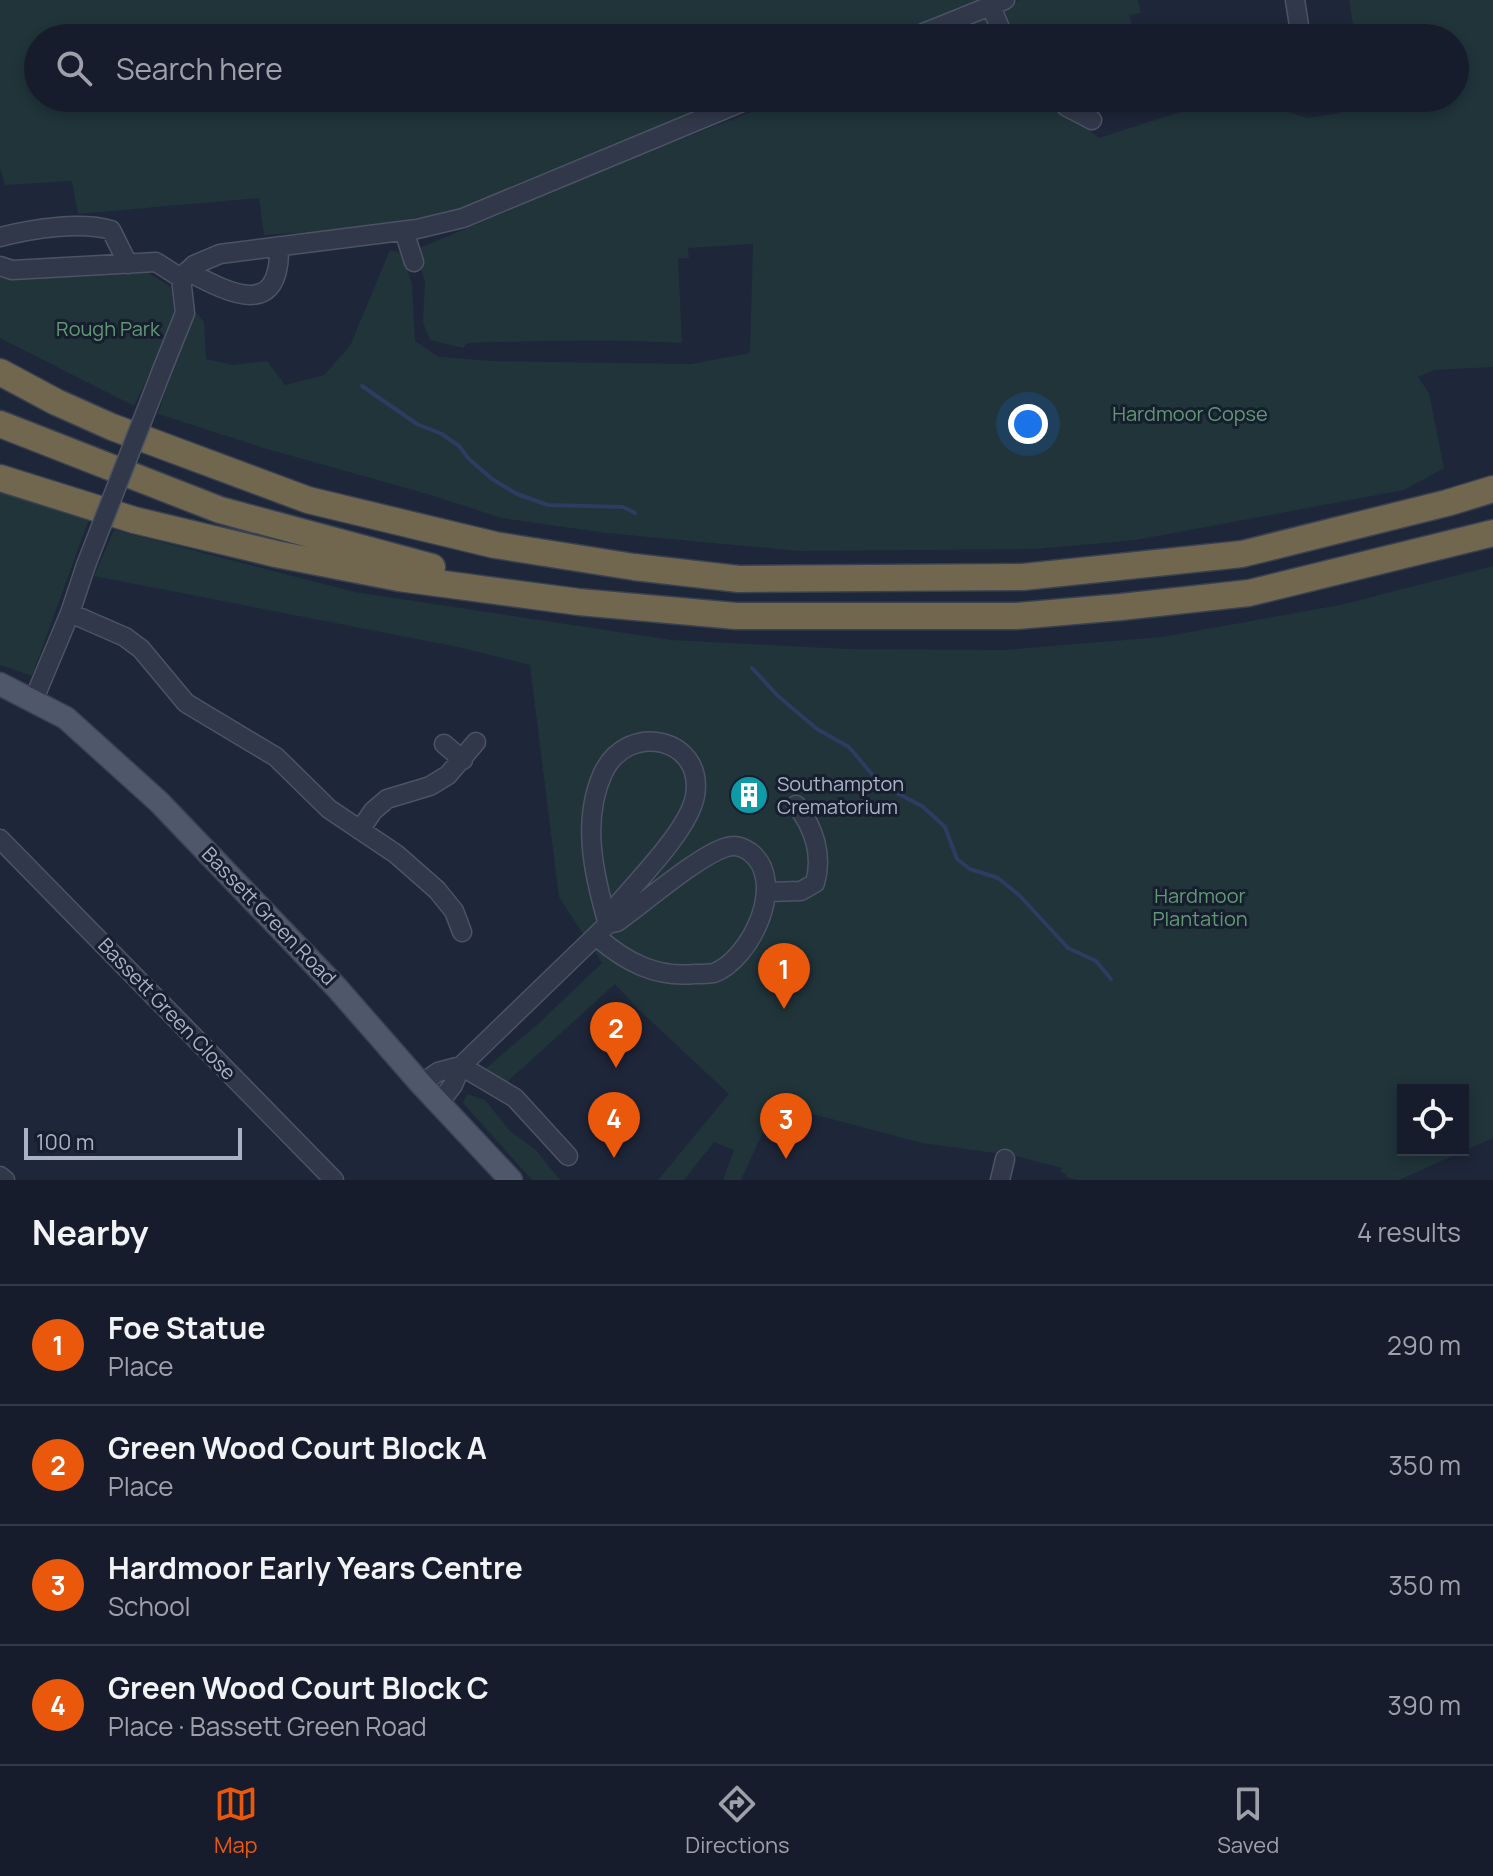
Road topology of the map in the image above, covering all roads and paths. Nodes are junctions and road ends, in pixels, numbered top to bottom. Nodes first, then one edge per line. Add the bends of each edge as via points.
1 (1295, 0) edge
2 (998, 3) edge
3 (946, 24) edge
4 (1002, 24) edge
5 (1299, 24) edge
6 (718, 112) edge
7 (1077, 112) edge
8 (1092, 120) dead end
9 (2, 231) edge
10 (404, 231) junction
11 (279, 246) junction
12 (414, 262) dead end
13 (128, 264) junction
14 (0, 266) edge
15 (184, 274) junction
16 (0, 372) edge
17 (0, 424) edge
18 (0, 478) edge
19 (1493, 489) edge
20 (1493, 533) edge
21 (579, 602) junction
22 (70, 613) junction
23 (0, 684) edge
24 (34, 699) junction
25 (476, 742) dead end
26 (444, 744) dead end
27 (463, 760) junction
28 (796, 805) dead end
29 (360, 830) junction
30 (0, 839) edge
31 (767, 892) junction
32 (602, 930) junction
33 (462, 932) dead end
34 (461, 1066) junction
35 (421, 1084) junction
36 (439, 1103) junction
37 (568, 1156) dead end
38 (1005, 1159) dead end
39 (0, 1176) edge
40 (5, 1180) edge
41 (334, 1180) edge
42 (511, 1180) edge
43 (1000, 1180) edge

1 - 5 street
2 - 3 street
2 - 4 street
6 - 10 street via 463,218
7 - 8 street
9 - 13 street via 101,227 111,230
10 - 11 street
10 - 12 street
11 - 15 street via 220,254
11 - 15 street via 278,268 265,293 228,292
13 - 14 street via 12,270
13 - 15 street via 156,262
15 - 22 street, bridge via 185,313
16 - 19 highway via 112,427 308,500 495,545 739,579 1023,577 1242,554
17 - 21 highway via 220,510
18 - 21 highway via 134,520 276,554 399,578
20 - 21 highway via 1249,593 1017,616 736,616
22 - 24 street
22 - 29 street via 125,637 186,703 276,757 329,809
23 - 24 main road, Bassett Green Road
24 - 35 main road, Bassett Green Road via 66,718 159,802
25 - 27 street
26 - 27 street
27 - 29 street via 430,786 387,799
28 - 31 street via 807,819 819,859 815,883 801,891
29 - 33 street via 460,906
30 - 41 street, Bassett Green Close
31 - 32 street via 760,863 730,845
31 - 32 street via 747,943 714,973 661,974 640,967 618,955
32 - 32 street via 670,843 695,798 696,778 688,761 674,746 657,739 623,750 604,771 596,798 591,830
32 - 34 street
34 - 35 street
34 - 36 street
34 - 37 street via 515,1098
35 - 36 main road, Bassett Green Road
36 - 42 main road, Bassett Green Road
38 - 43 street
39 - 40 street

